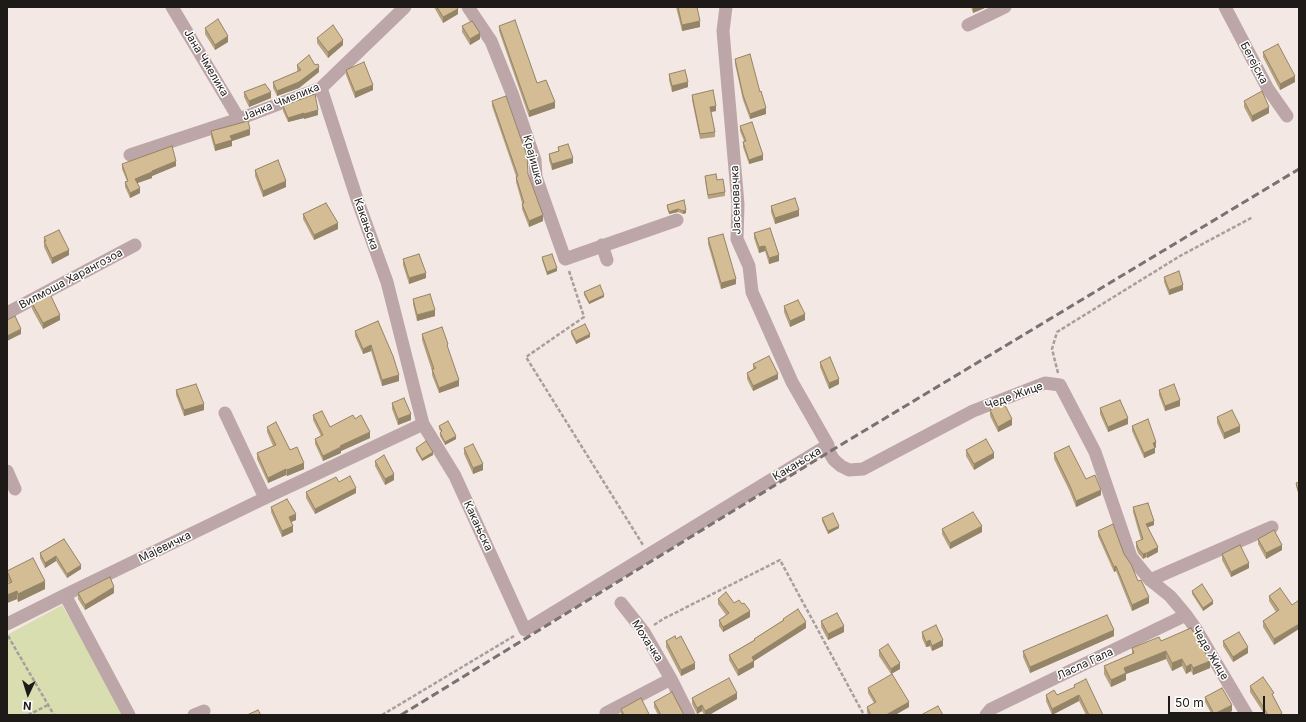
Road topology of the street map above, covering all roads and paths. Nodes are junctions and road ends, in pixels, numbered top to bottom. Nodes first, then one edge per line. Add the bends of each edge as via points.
1 (172, 7) edge
2 (405, 7) edge
3 (468, 7) edge
4 (726, 7) edge
5 (1005, 7) edge
6 (1225, 7) edge
7 (968, 25) dead end
8 (321, 88) junction
9 (1287, 116) dead end
10 (239, 119) junction
11 (130, 156) dead end
12 (1253, 217) dead end
13 (677, 220) dead end
14 (135, 245) dead end
15 (602, 245) junction
16 (565, 259) junction
17 (607, 260) dead end
18 (7, 313) edge
19 (1060, 385) junction
20 (225, 413) dead end
21 (423, 424) junction
22 (828, 445) junction
23 (7, 472) edge
24 (15, 489) dead end
25 (265, 498) junction
26 (1272, 527) dead end
27 (649, 554) junction
28 (1150, 580) junction
29 (65, 595) junction
30 (621, 604) dead end
31 (1186, 615) junction
32 (7, 624) edge
33 (525, 630) junction
34 (644, 632) junction
35 (7, 634) edge
36 (671, 679) junction
37 (48, 704) junction
38 (606, 713) dead end
39 (28, 715) edge
40 (54, 715) edge
41 (129, 715) edge
42 (382, 715) edge
43 (689, 715) edge
44 (864, 715) edge
45 (986, 715) edge
46 (1247, 715) edge

1 - 10 street, Јана Чмелика
2 - 8 street, Јанка Чмелика
3 - 16 street, Крајишка via 491,41 513,96 535,160 536,176
4 - 22 street, Јасеновачка via 723,31 738,204 737,239 749,266 752,292 792,382
5 - 7 street
6 - 9 street, Бегејска via 1268,89
8 - 10 street, Јанка Чмелика
8 - 21 street, Какањска via 387,282
10 - 11 street, Јанка Чмелика
12 - 19 path via 1180,256 1057,332 1052,349
13 - 15 street
14 - 18 street, Вилмоша Харангозоа
15 - 16 street
15 - 17 street
16 - 27 path via 584,317 526,357
19 - 22 street, Чеде Жице via 1045,384 973,411 863,469 849,470 841,466 829,452
19 - 28 street, Чеде Жице via 1094,452 1131,557
20 - 25 street
21 - 25 street, Мајевичка
21 - 33 street, Какањска via 455,476
22 - 27 street, Какањска
23 - 24 street
25 - 29 street, Мајевичка
26 - 28 street
27 - 33 street, Какањска
28 - 31 street, Чеде Жице via 1170,596
29 - 32 street, Мајевичка
29 - 41 street
30 - 34 street, Мохачка
31 - 45 street, Ласла Гала via 991,708
31 - 46 street, Чеде Жице
33 - 42 path
34 - 36 street, Мохачка
34 - 44 path via 663,618 780,560
35 - 37 path
36 - 38 street
36 - 43 street, Мохачка
37 - 39 path
37 - 40 path

